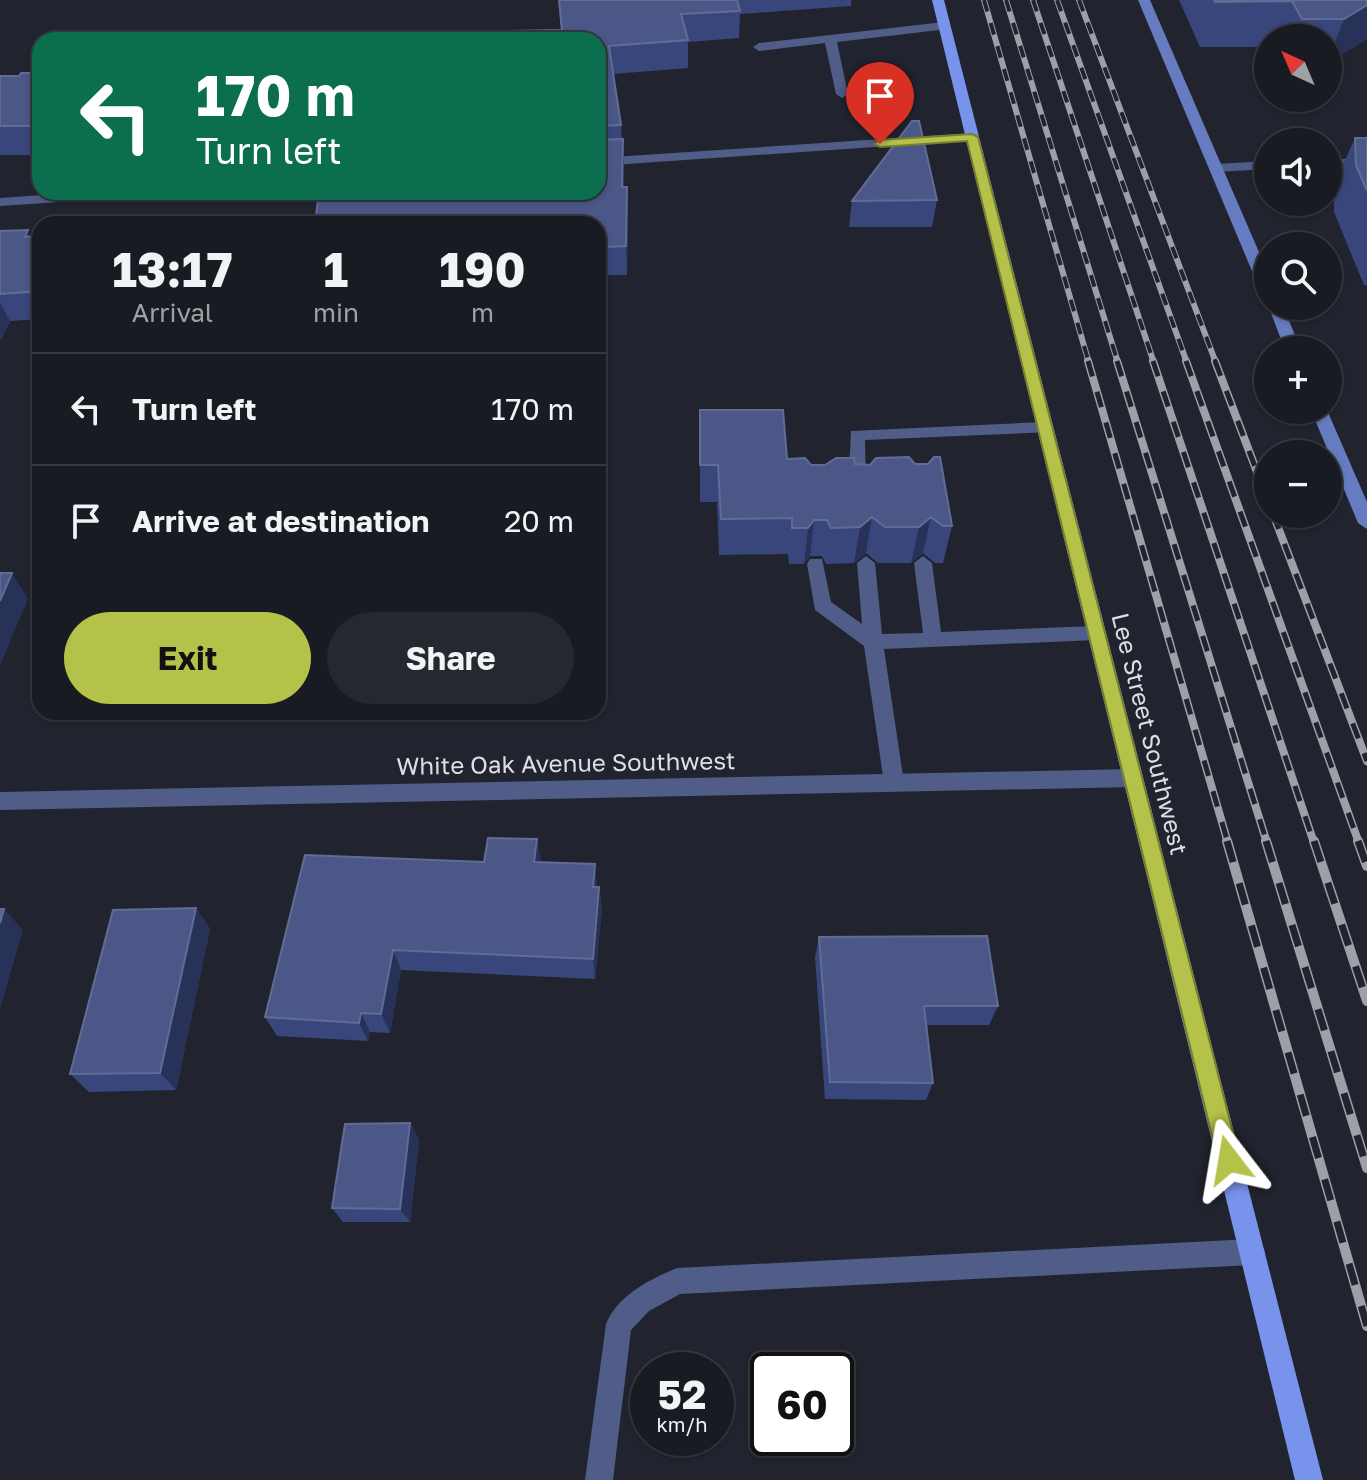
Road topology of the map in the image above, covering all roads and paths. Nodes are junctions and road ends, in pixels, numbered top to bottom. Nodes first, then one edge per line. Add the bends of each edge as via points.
1 (938, 0) edge
2 (1144, 0) edge
3 (944, 26) junction
4 (830, 39) junction
5 (759, 47) dead end
6 (842, 94) dead end
7 (972, 137) junction
8 (606, 161) edge
9 (1342, 163) edge
10 (1367, 163) edge
11 (1254, 166) edge
12 (1216, 168) junction
13 (32, 200) edge
14 (0, 202) edge
15 (1254, 257) edge
16 (1325, 424) edge
17 (1045, 428) junction
18 (857, 468) junction
19 (835, 482) edge
20 (858, 495) edge
21 (1367, 523) edge
22 (866, 563) edge
23 (923, 563) edge
24 (816, 564) dead end
25 (1096, 633) junction
26 (933, 639) junction
27 (873, 642) junction
28 (1133, 778) junction
29 (894, 783) junction
30 (0, 801) edge
31 (1252, 1252) junction
32 (599, 1480) edge
33 (1309, 1480) edge

1 - 3 main road, Lee Street Southwest
2 - 12 street
3 - 4 street
3 - 7 main road, Lee Street Southwest
4 - 5 street
4 - 6 street
7 - 8 street
7 - 17 main road, Lee Street Southwest
9 - 10 street
11 - 12 street
12 - 15 street
13 - 14 street
16 - 21 street
17 - 18 street via 907,441 857,435
17 - 25 main road, Lee Street Southwest
18 - 19 street
18 - 20 street
22 - 27 street
23 - 26 street
24 - 27 street via 822,605
25 - 26 street
25 - 28 main road, Lee Street Southwest
26 - 27 street
27 - 29 street
28 - 29 street, White Oak Avenue Southwest
28 - 31 main road, Lee Street Southwest
29 - 30 street, White Oak Avenue Southwest
31 - 32 street via 677,1281 640,1302 619,1324
31 - 33 main road, Lee Street Southwest

